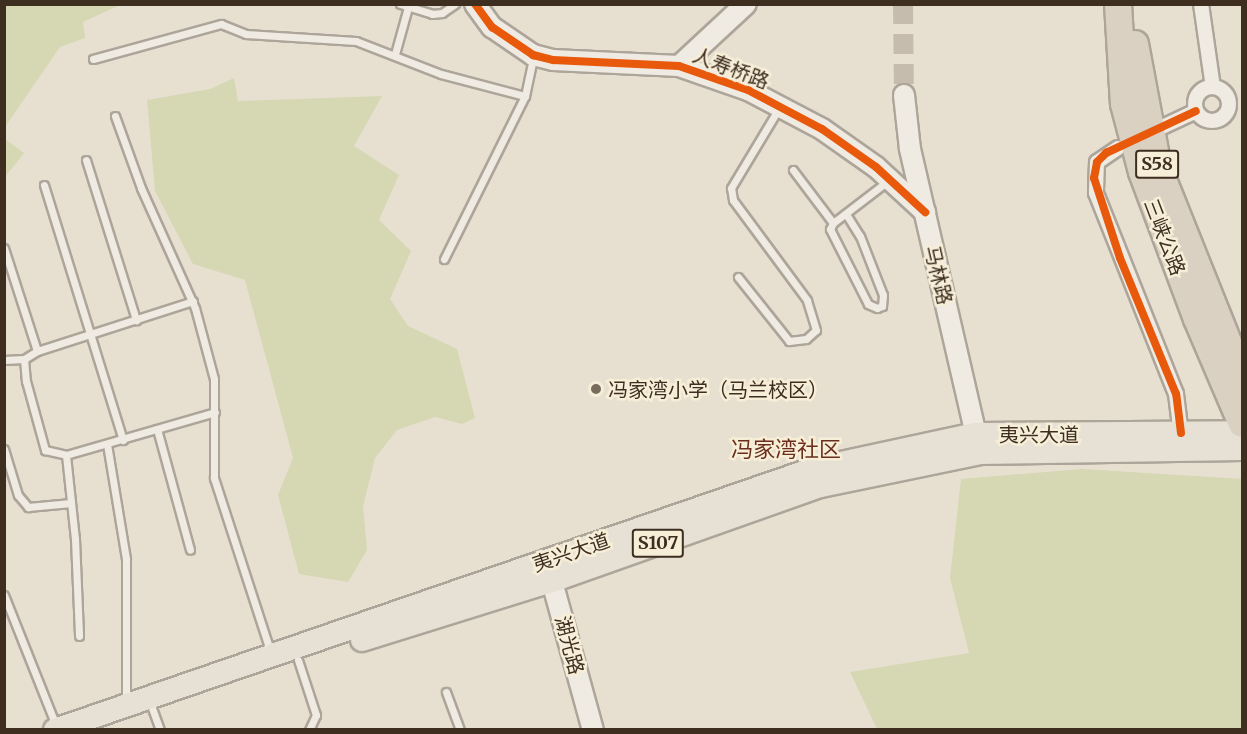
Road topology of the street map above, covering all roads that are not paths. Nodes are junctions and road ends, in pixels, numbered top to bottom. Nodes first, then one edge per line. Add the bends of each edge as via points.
1 (455, 4) edge
2 (475, 4) edge
3 (746, 4) edge
4 (1118, 4) edge
5 (1136, 4) edge
6 (1202, 4) edge
7 (404, 6) edge
8 (395, 54) junction
9 (533, 56) junction
10 (93, 59) dead end
11 (679, 66) junction
12 (1213, 87) junction
13 (904, 95) tunnel mouth
14 (525, 96) junction
15 (780, 106) junction
16 (1197, 111) junction
17 (115, 116) dead end
18 (1158, 129) dead end
19 (1118, 148) dead end
20 (86, 160) dead end
21 (793, 170) dead end
22 (890, 180) junction
23 (44, 185) dead end
24 (925, 212) junction
25 (846, 214) junction
26 (833, 223) junction
27 (4, 248) edge
28 (444, 259) dead end
29 (738, 277) dead end
30 (193, 301) junction
31 (1206, 316) junction
32 (136, 320) junction
33 (92, 334) junction
34 (36, 351) junction
35 (24, 359) junction
36 (4, 360) edge
37 (1242, 378) edge
38 (214, 412) junction
39 (1242, 424) edge
40 (157, 429) junction
41 (1242, 432) edge
42 (1181, 433) junction
43 (123, 440) junction
44 (107, 444) junction
45 (978, 444) junction
46 (4, 449) edge
47 (1242, 449) edge
48 (66, 455) junction
49 (71, 503) junction
50 (190, 550) dead end
51 (549, 571) junction
52 (6, 600) edge
53 (79, 636) dead end
54 (272, 655) junction
55 (298, 660) junction
56 (446, 692) dead end
57 (126, 705) junction
58 (156, 719) edge
59 (56, 729) edge
60 (89, 729) edge
61 (309, 729) edge
62 (460, 729) edge
63 (593, 729) edge

1 - 7 lane via 442,13 432,14
2 - 9 street, 人寿桥路 via 492,27
3 - 11 street
4 - 31 highway, 三峡公路 / S58 via 1124,104 1156,215
5 - 31 highway, 三峡公路 / S58 via 1135,50 1158,167
6 - 12 street
7 - 8 lane
8 - 10 lane via 356,41 246,34 221,24
8 - 14 lane via 441,74
9 - 11 street, 人寿桥路 via 570,62
9 - 14 lane
11 - 15 street, 人寿桥路 via 748,90
12 - 16 street via 1198,94
12 - 16 street via 1227,97 1227,113 1214,121 1204,119
13 - 24 street, 马林路 via 910,149
14 - 28 lane
15 - 22 street, 人寿桥路 via 822,129
15 - 29 lane via 731,188 733,200 807,300 816,330 806,339 789,341
16 - 18 street
17 - 30 lane via 141,188
19 - 42 street via 1097,162 1096,193 1176,394
20 - 32 lane
21 - 26 lane
22 - 24 street, 人寿桥路
22 - 25 lane
23 - 33 lane
24 - 45 street, 马林路
25 - 26 lane
25 - 26 lane via 865,249 883,296 882,306 872,308 868,303 856,274 831,235
27 - 34 lane
30 - 32 lane
30 - 38 lane via 214,379
31 - 37 highway, 三峡公路 / S58
31 - 39 highway, 三峡公路 / S58
32 - 33 lane
33 - 34 lane
33 - 43 lane
34 - 35 lane
35 - 36 lane
35 - 48 lane via 45,450
38 - 40 lane
38 - 54 lane via 214,478
40 - 43 lane
40 - 50 lane
41 - 42 main road, 夷兴大道
42 - 45 main road, 夷兴大道
43 - 44 lane
44 - 48 lane
44 - 57 lane via 126,559
45 - 47 main road, 夷兴大道 / S107
45 - 51 main road, 夷兴大道 / S107 via 821,486
46 - 49 lane via 18,495 28,507
48 - 49 lane
49 - 53 lane
51 - 54 main road, 夷兴大道
51 - 55 main road, 夷兴大道 / S107
51 - 63 street, 湖光路
52 - 59 lane
54 - 57 main road, 夷兴大道
55 - 58 main road, 夷兴大道 / S107
55 - 61 lane via 316,715
56 - 62 lane
57 - 59 main road, 夷兴大道
58 - 60 main road, 夷兴大道 / S107

